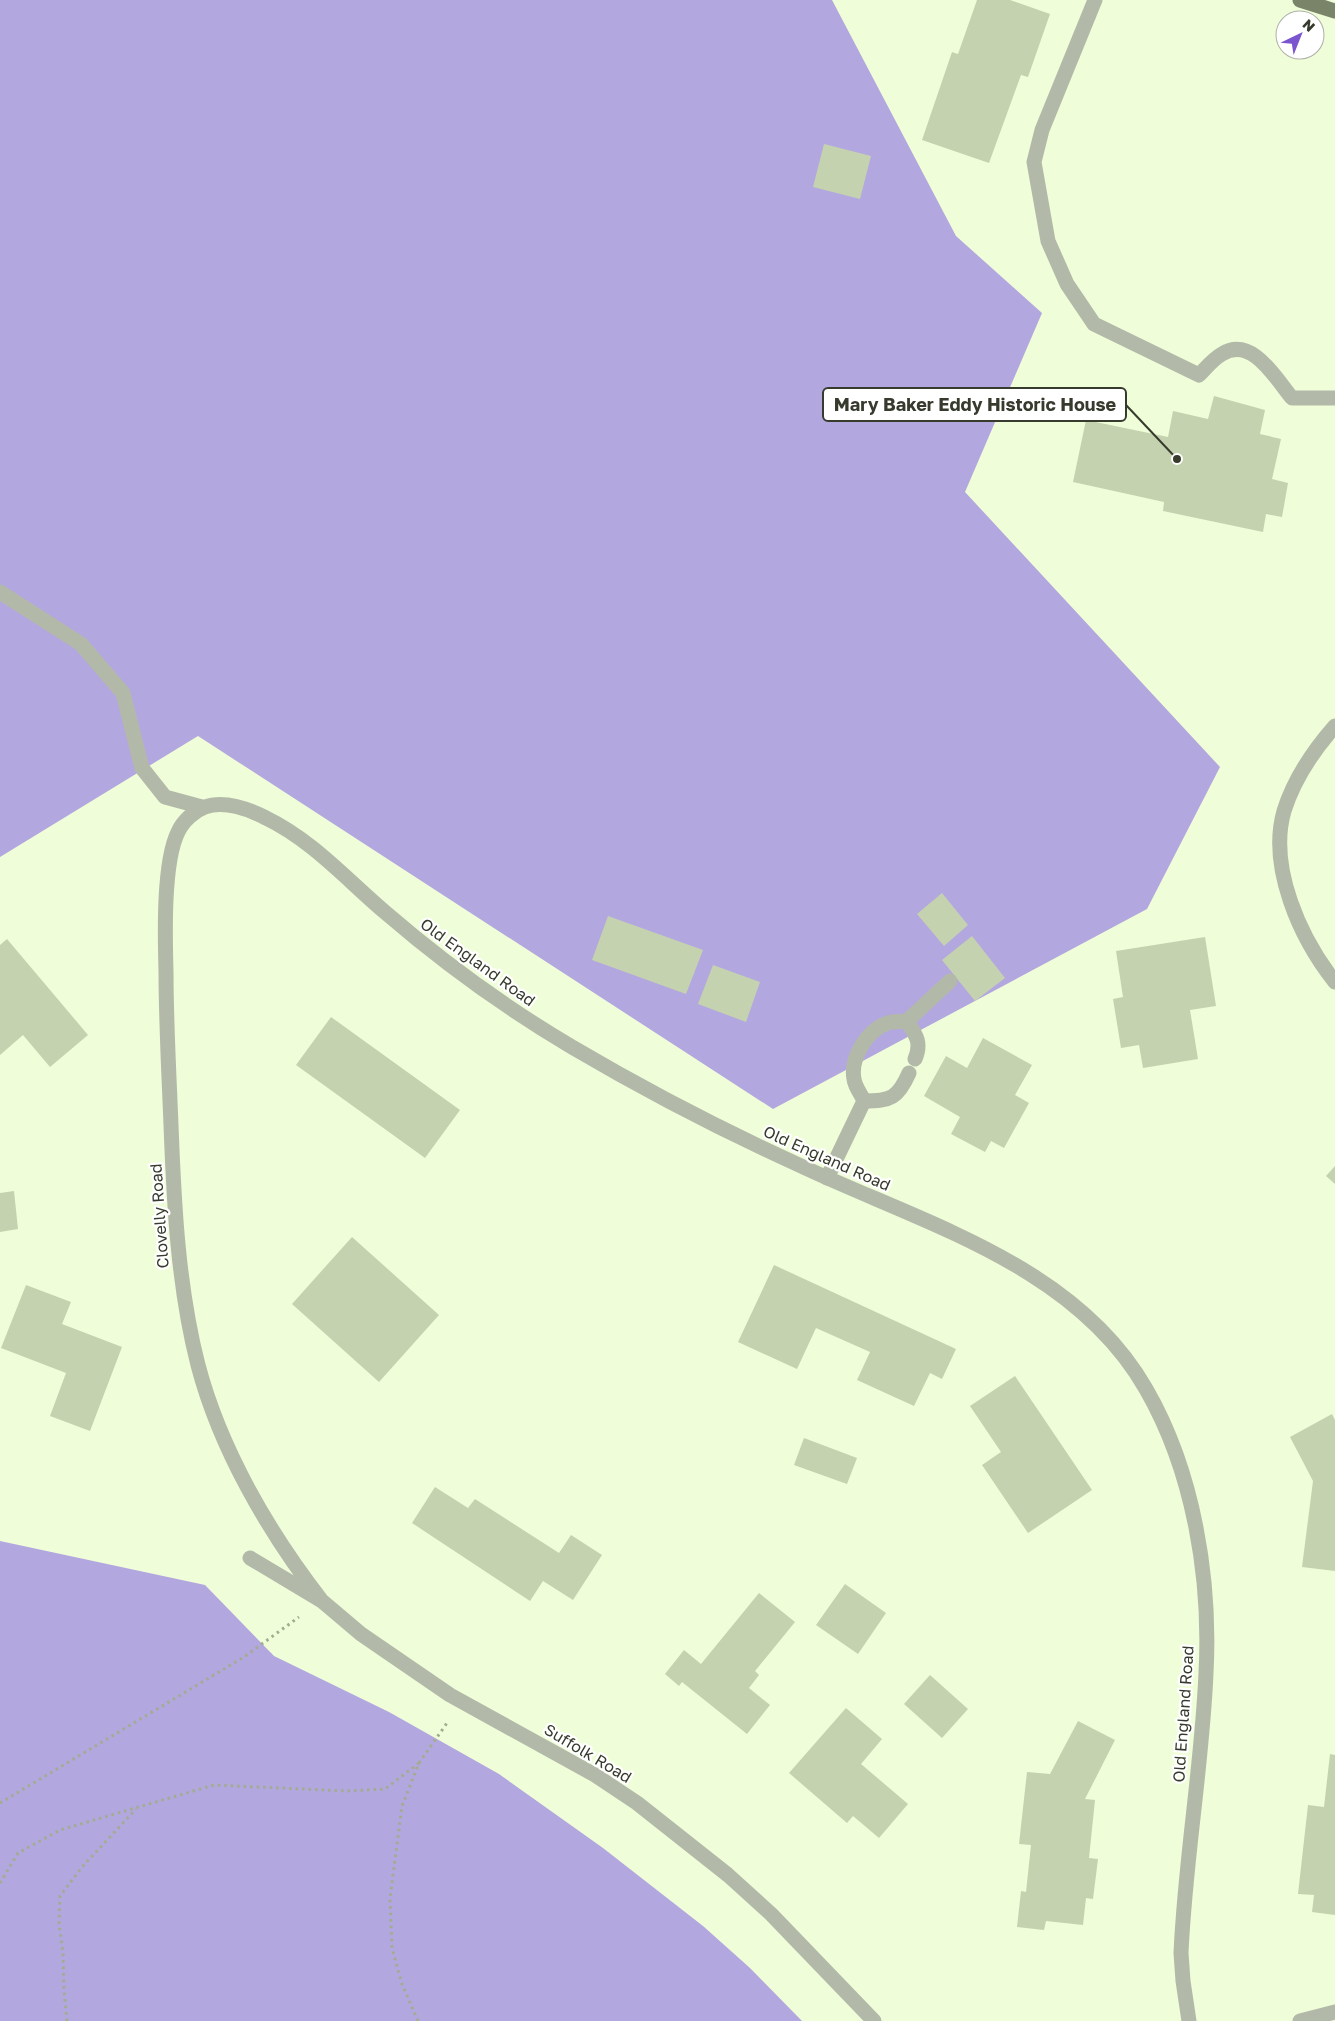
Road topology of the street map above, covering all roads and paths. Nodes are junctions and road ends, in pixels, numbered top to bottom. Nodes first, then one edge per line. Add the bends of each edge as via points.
1 (1095, 0) edge
2 (1300, 0) edge
3 (1335, 11) edge
4 (1335, 398) edge
5 (0, 592) edge
6 (1335, 726) edge
7 (202, 808) junction
8 (950, 981) dead end
9 (1335, 982) edge
10 (907, 1021) junction
11 (864, 1101) junction
12 (827, 1178) junction
13 (250, 1558) dead end
14 (322, 1601) junction
15 (462, 1702) junction
16 (418, 1764) junction
17 (0, 1803) edge
18 (137, 1808) junction
19 (0, 1882) edge
20 (1335, 2012) edge
21 (67, 2021) edge
22 (418, 2021) edge
23 (874, 2021) edge
24 (1189, 2021) edge
25 (1300, 2021) edge

1 - 4 street via 1042,130 1034,162 1048,241 1067,284 1094,324 1199,375 1220,354 1242,348 1257,356 1292,398
2 - 3 main road
5 - 7 street, Old England Road via 81,644 122,692 142,768 165,797
6 - 9 street via 1298,777 1284,812 1280,846 1284,886 1301,926
7 - 12 street, Old England Road via 223,804 267,818 312,848 454,969 528,1020 652,1092
7 - 14 street, Clovelly Road via 187,818 176,834 169,874 165,933 173,1183 183,1295 199,1368 226,1443 288,1556
8 - 10 street
10 - 11 street via 888,1023 871,1033 861,1047 853,1068 854,1082
10 - 11 street via 919,1049 903,1085 893,1098
11 - 12 street
12 - 24 street, Old England Road via 989,1251 1031,1275 1111,1338 1129,1360 1158,1410 1181,1468 1198,1543 1206,1636 1206,1670 1180,1953
13 - 14 street, Suffolk Road
14 - 15 street, Suffolk Road via 404,1665
14 - 17 path via 244,1657
15 - 16 path
15 - 23 street, Suffolk Road via 595,1776 678,1834 770,1914
16 - 18 path via 385,1789 347,1791 214,1785
16 - 22 path via 402,1806 390,1898 392,1948 402,1984
18 - 19 path via 60,1830 18,1852
18 - 21 path via 82,1866 60,1896 59,1923
20 - 25 street

